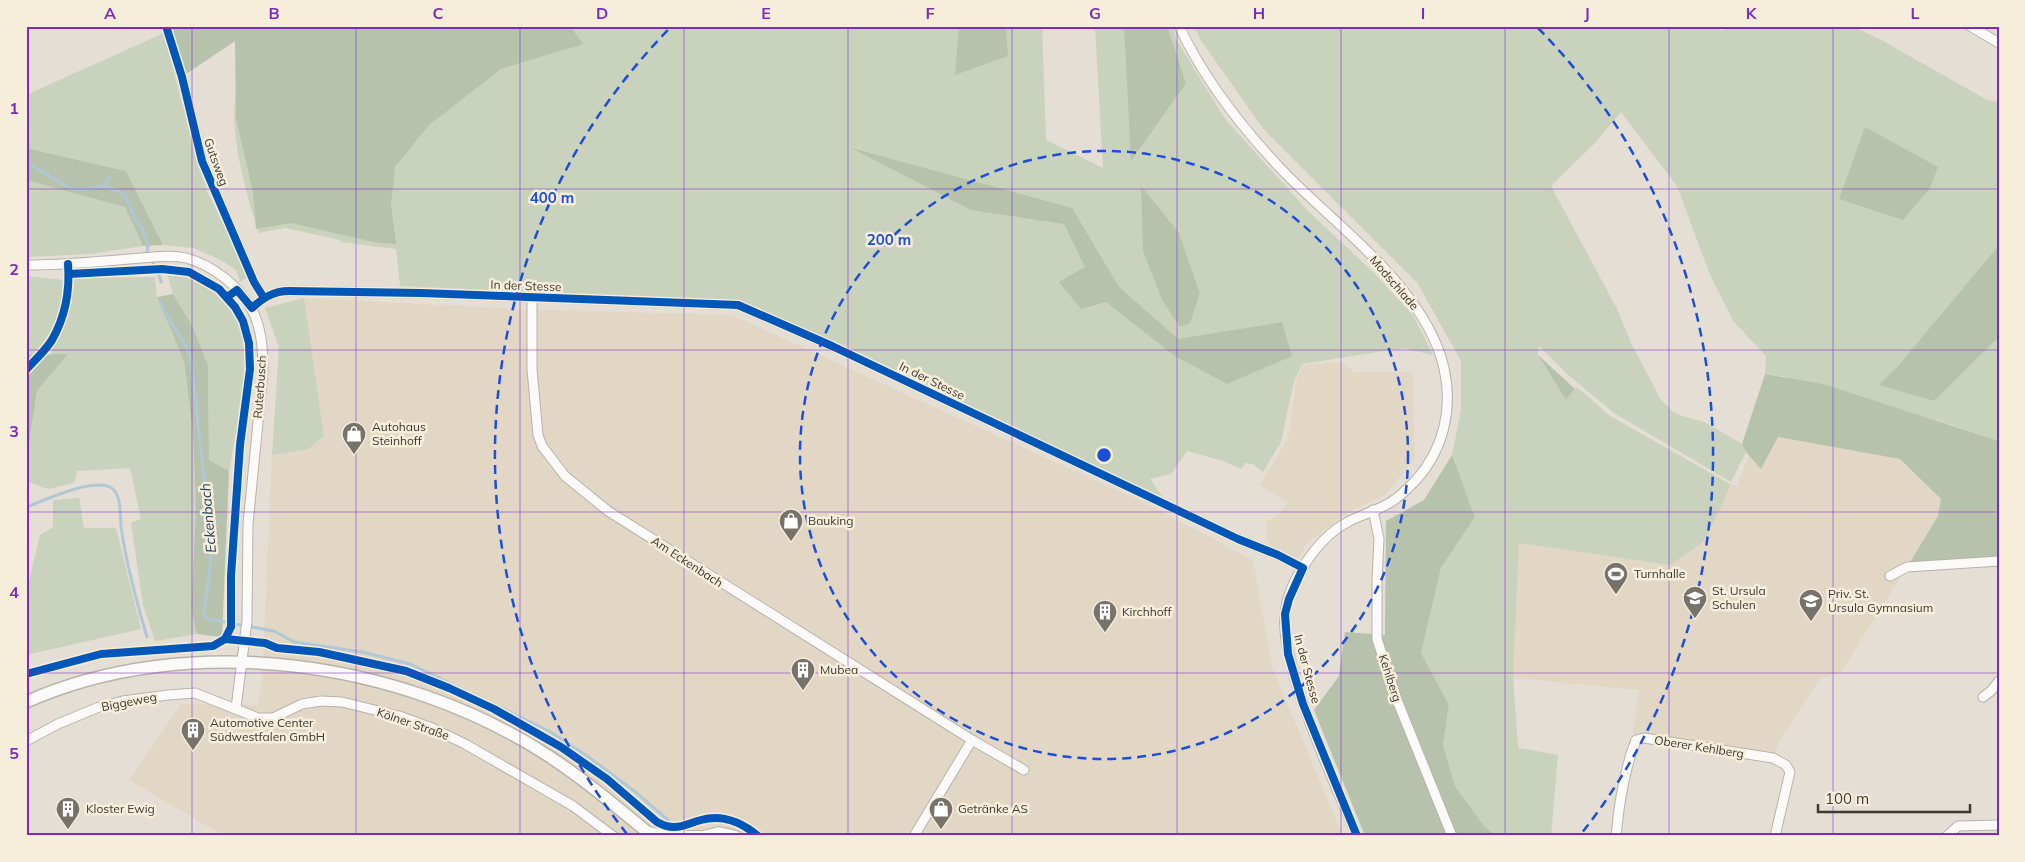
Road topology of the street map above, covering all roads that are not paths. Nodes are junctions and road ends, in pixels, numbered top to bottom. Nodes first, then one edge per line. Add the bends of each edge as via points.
1 (166, 26) edge
2 (1180, 26) edge
3 (1970, 26) edge
4 (1999, 43) edge
5 (26, 265) edge
6 (264, 298) junction
7 (532, 298) junction
8 (252, 308) junction
9 (1373, 510) junction
10 (1999, 561) edge
11 (1303, 568) junction
12 (1890, 576) dead end
13 (242, 663) junction
14 (1999, 681) edge
15 (1983, 697) dead end
16 (26, 702) edge
17 (236, 708) junction
18 (972, 740) junction
19 (26, 741) edge
20 (1024, 770) dead end
21 (1999, 825) edge
22 (649, 834) edge
23 (613, 836) edge
24 (699, 836) edge
25 (703, 836) edge
26 (736, 836) edge
27 (914, 836) edge
28 (1357, 836) edge
29 (1452, 836) edge
30 (1616, 836) edge
31 (1775, 836) edge
32 (1947, 836) edge

1 - 6 street, Gutsweg via 202,161 254,282
2 - 9 street, Modschlade via 1206,76 1229,109 1282,170 1404,290 1423,317 1440,353 1448,386 1445,428 1440,441 1426,469 1414,482 1390,503
3 - 4 street
5 - 8 street, Ruterbusch via 186,258 221,276
6 - 7 street, In der Stesse via 280,291 325,291
6 - 8 street, In der Stesse
7 - 11 street, In der Stesse via 746,307
7 - 18 street, Am Eckenbach via 532,369 538,434 547,455 565,476 602,507 651,540
8 - 13 street, Ruterbusch via 263,351 263,372 248,524 247,621
9 - 11 street, Modschlade via 1328,536
9 - 29 street, Kehlberg via 1380,539 1377,638 1397,700
10 - 12 street via 1907,567
11 - 28 street, In der Stesse via 1285,614 1288,654 1303,704
13 - 16 main road via 198,662 150,668 72,684
13 - 17 street
13 - 22 main road via 315,669 373,681 454,707 547,755
14 - 15 street
17 - 19 street, Biggeweg via 186,692 123,701 99,707
17 - 23 street, Kölner Straße via 258,718 274,718 302,704 342,702 400,716 465,744 573,806
18 - 20 street, Am Eckenbach
18 - 27 street
21 - 32 street via 1958,826
22 - 24 street
25 - 26 street via 719,832
30 - 31 street, Oberer Kehlberg via 1628,759 1636,740 1644,738 1773,758 1786,765 1790,772

